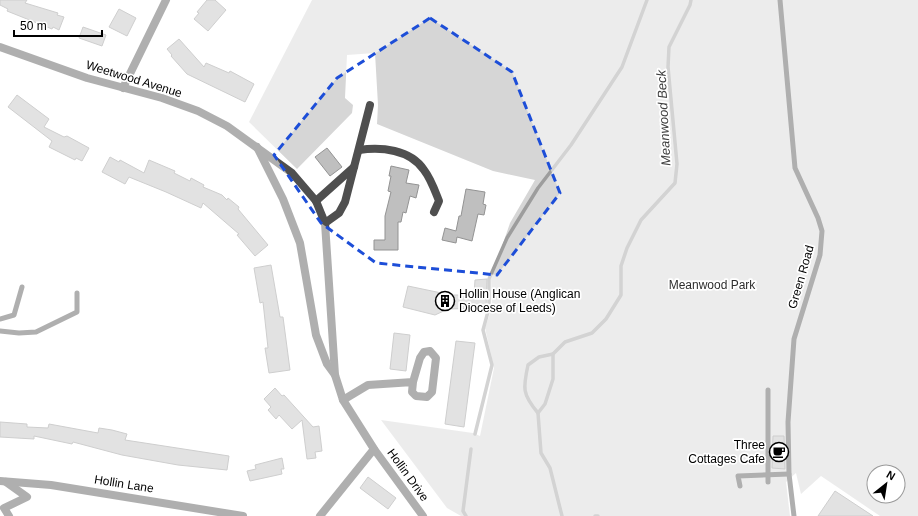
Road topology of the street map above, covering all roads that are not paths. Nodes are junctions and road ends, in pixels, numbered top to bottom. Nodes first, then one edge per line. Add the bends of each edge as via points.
1 (166, 0) edge
2 (780, 0) edge
3 (0, 47) edge
4 (123, 88) junction
5 (370, 105) dead end
6 (255, 145) junction
7 (359, 150) junction
8 (354, 166) junction
9 (316, 201) junction
10 (434, 212) dead end
11 (325, 223) junction
12 (22, 287) dead end
13 (77, 293) dead end
14 (0, 319) edge
15 (0, 331) edge
16 (335, 375) junction
17 (413, 382) junction
18 (768, 390) dead end
19 (343, 400) junction
20 (374, 449) junction
21 (768, 474) junction
22 (789, 474) junction
23 (3, 481) edge
24 (768, 482) dead end
25 (740, 486) dead end
26 (9, 516) edge
27 (243, 516) edge
28 (320, 516) edge
29 (423, 516) edge
30 (794, 516) edge

1 - 4 street
2 - 22 lane, Green Road via 795,168 822,231 820,255 794,339 788,422
3 - 4 street, Weetwood Avenue
4 - 6 street, Weetwood Avenue via 198,111
5 - 7 street
6 - 9 street, Weetwood Avenue via 292,173
6 - 16 street, Weetwood Avenue via 283,199 300,243 316,336 327,364
7 - 8 street
7 - 10 street via 385,149 416,161 424,170 440,201
8 - 9 street
8 - 11 street via 345,202 339,213
9 - 11 street, Weetwood Avenue
11 - 16 street, Weetwood Avenue
12 - 14 lane via 14,315
13 - 15 lane via 77,312 43,329 19,333
16 - 19 street, Weetwood Avenue
17 - 17 street via 412,392 416,396 427,397 432,392 436,358 430,351 424,352 420,358
17 - 19 street via 368,385
18 - 21 lane
19 - 20 street, Weetwood Avenue
20 - 28 street
20 - 29 street, Hollin Drive
21 - 22 lane
21 - 24 lane
21 - 25 lane via 738,476
22 - 30 lane, Green Road
23 - 26 street via 27,497 4,508
23 - 27 street, Hollin Lane via 51,485

